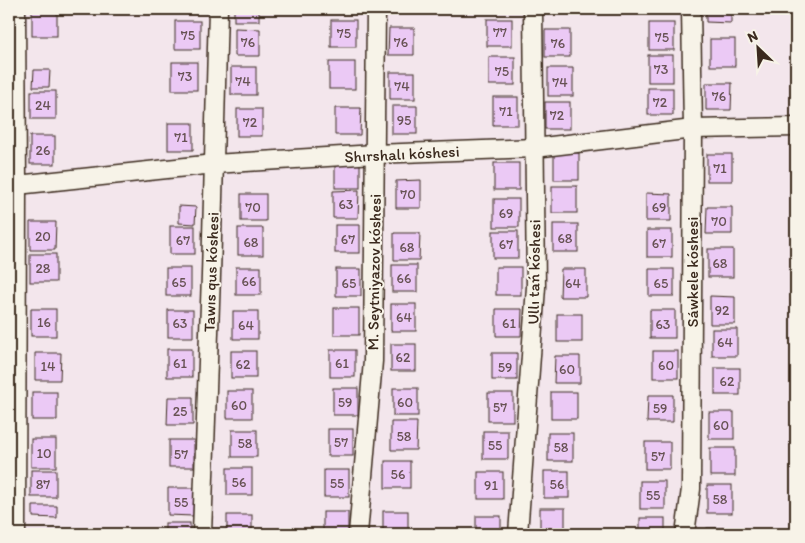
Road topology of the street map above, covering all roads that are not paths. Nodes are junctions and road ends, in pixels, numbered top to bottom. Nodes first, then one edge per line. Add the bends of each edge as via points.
1 (16, 9) edge
2 (218, 9) edge
3 (376, 9) edge
4 (533, 9) edge
5 (692, 9) edge
6 (796, 127) edge
7 (693, 129) junction
8 (534, 148) junction
9 (375, 154) junction
10 (214, 164) junction
11 (13, 185) edge
12 (16, 534) edge
13 (202, 534) edge
14 (358, 534) edge
15 (518, 534) edge
16 (685, 534) edge

1 - 11 street
2 - 10 street, Tawıs qus kóshesi
3 - 9 street, M. Seytniyazov kóshesi
4 - 8 street, Ullı tań kóshesi
5 - 7 street, Sáwkele kóshesi
6 - 7 street, Shırshalı kóshesi
7 - 8 street, Shırshalı kóshesi
7 - 16 street, Sáwkele kóshesi via 691,489
8 - 9 street, Shırshalı kóshesi
8 - 15 street, Ullı tań kóshesi via 536,287
9 - 10 street, Shırshalı kóshesi
9 - 14 street, M. Seytniyazov kóshesi via 373,361
10 - 11 street, Shırshalı kóshesi
10 - 13 street, Tawıs qus kóshesi
11 - 12 street

